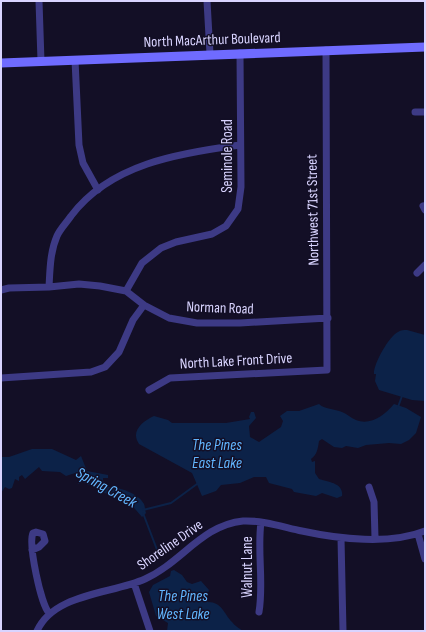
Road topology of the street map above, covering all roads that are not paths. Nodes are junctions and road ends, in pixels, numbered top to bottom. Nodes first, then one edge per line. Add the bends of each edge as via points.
1 (39, 1) edge
2 (207, 1) edge
3 (425, 47) edge
4 (326, 50) junction
5 (240, 53) junction
6 (210, 54) junction
7 (75, 60) junction
8 (41, 61) junction
9 (1, 63) edge
10 (415, 112) dead end
11 (425, 112) edge
12 (240, 145) junction
13 (98, 190) junction
14 (425, 265) edge
15 (417, 273) dead end
16 (49, 287) junction
17 (1, 290) edge
18 (126, 291) junction
19 (144, 305) junction
20 (328, 318) junction
21 (327, 370) joint
22 (1, 378) edge
23 (149, 390) dead end
24 (369, 487) dead end
25 (261, 522) junction
26 (421, 532) edge
27 (341, 538) junction
28 (375, 538) junction
29 (32, 550) dead end
30 (425, 559) edge
31 (134, 583) junction
32 (259, 612) dead end
33 (49, 613) junction
34 (37, 631) edge
35 (150, 631) edge
36 (343, 631) edge

1 - 8 street
2 - 6 street
3 - 4 main road, North MacArthur Boulevard
4 - 5 main road, North MacArthur Boulevard
4 - 20 street, Northwest 71st Street
5 - 6 main road, North MacArthur Boulevard
5 - 12 street, Seminole Road
6 - 7 main road, North MacArthur Boulevard
7 - 8 main road, North MacArthur Boulevard
7 - 13 street via 79,145 83,163
8 - 9 main road, North MacArthur Boulevard
10 - 11 street
12 - 13 street via 190,152 140,167 112,179
12 - 18 street, Seminole Road via 242,187 238,208 226,226 212,234 161,248 142,263
13 - 16 street via 80,204 57,235 50,258
14 - 15 street
16 - 17 street, Norman Road
16 - 18 street, Norman Road via 79,284
18 - 19 street, Norman Road
19 - 20 street, Norman Road via 168,318 197,323
19 - 22 street via 132,320 119,352 106,367 91,372
20 - 21 street, Northwest 71st Street
21 - 23 street, North Lake Front Drive via 170,378
24 - 28 street via 374,502
25 - 27 street, Shoreline Drive
25 - 31 street, Shoreline Drive via 242,521 216,529 159,572
25 - 32 street, Walnut Lane via 262,598
26 - 28 street, Shoreline Drive
26 - 30 street
27 - 28 street, Shoreline Drive
27 - 36 street
29 - 33 street via 43,603
31 - 33 street, Shoreline Drive via 68,603
31 - 35 street
33 - 34 street, Shoreline Drive

